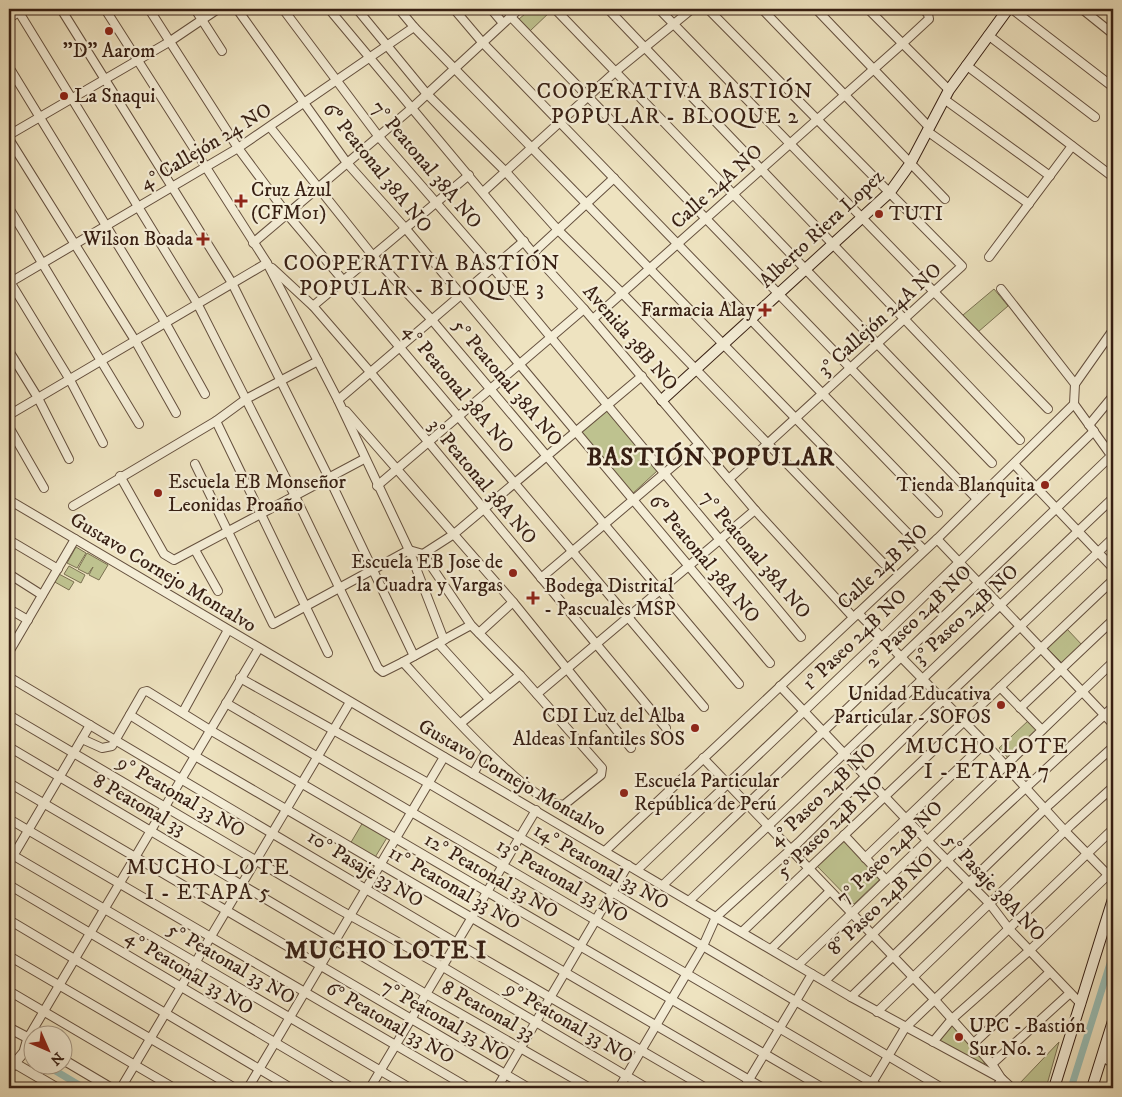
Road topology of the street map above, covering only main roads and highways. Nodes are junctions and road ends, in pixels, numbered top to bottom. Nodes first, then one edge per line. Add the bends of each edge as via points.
1 (1008, 9) edge
2 (662, 400) road end
3 (1113, 899) edge
4 (1112, 1026) edge
5 (1054, 1088) edge
6 (1094, 1088) edge

1 - 2 main road, Alberto Riera Lopez via 947,94 910,164 890,192
3 - 5 main road
4 - 6 main road

